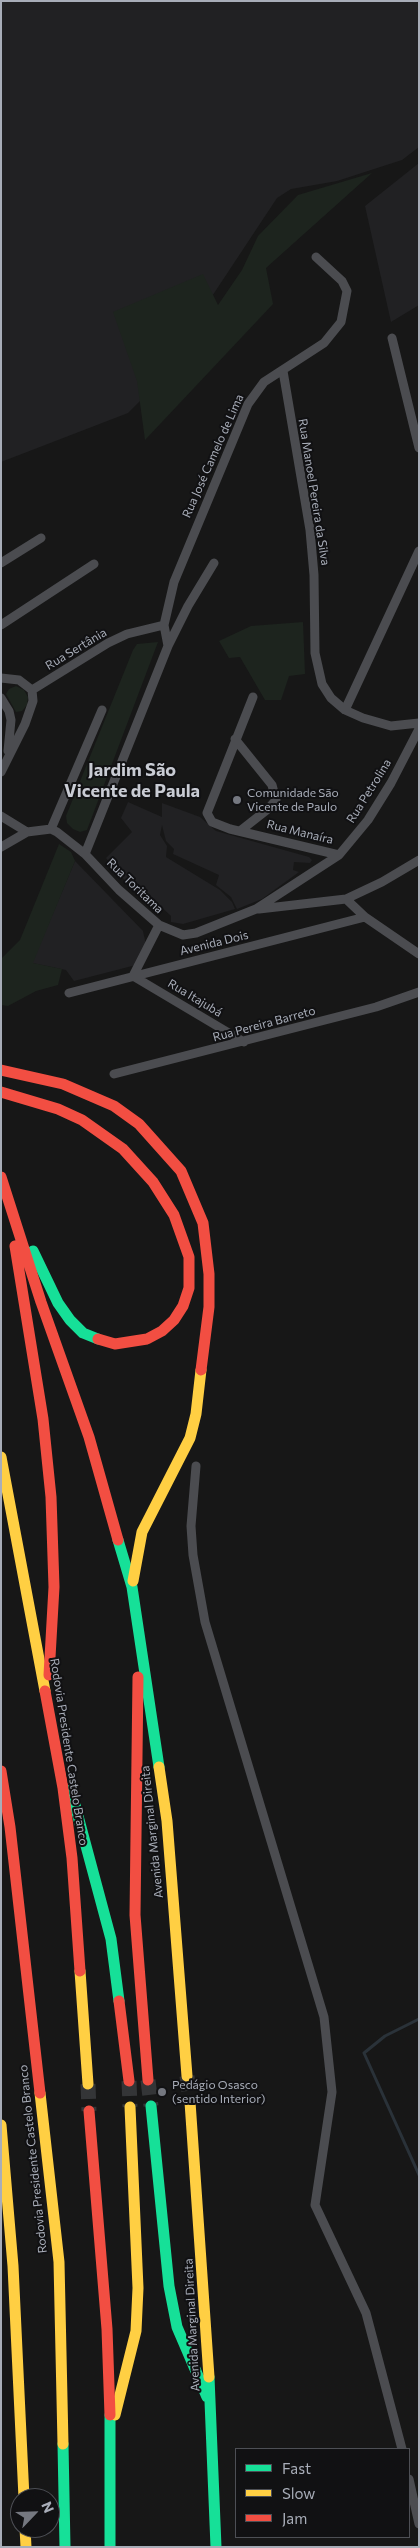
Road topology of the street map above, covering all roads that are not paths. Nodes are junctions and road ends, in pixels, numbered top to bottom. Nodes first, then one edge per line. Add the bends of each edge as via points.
1 (316, 257) dead end
2 (392, 338) dead end
3 (283, 371) junction
4 (419, 448) edge
5 (41, 538) dead end
6 (419, 551) edge
7 (1, 563) edge
8 (214, 563) dead end
9 (94, 564) dead end
10 (1, 625) edge
11 (164, 625) junction
12 (168, 646) junction
13 (1, 678) edge
14 (32, 690) junction
15 (1, 698) edge
16 (253, 698) dead end
17 (102, 710) dead end
18 (345, 710) junction
19 (419, 723) edge
20 (419, 728) edge
21 (235, 739) junction
22 (8, 754) junction
23 (2, 766) edge
24 (1, 816) edge
25 (51, 828) junction
26 (240, 831) junction
27 (27, 832) junction
28 (1, 837) edge
29 (11, 841) junction
30 (1, 847) edge
31 (85, 854) junction
32 (339, 855) junction
33 (419, 860) edge
34 (346, 899) junction
35 (256, 909) junction
36 (365, 917) junction
37 (159, 925) junction
38 (419, 954) edge
39 (133, 976) junction
40 (419, 992) edge
41 (69, 993) dead end
42 (244, 1042) junction
43 (1, 1070) edge
44 (114, 1074) dead end
45 (1, 1092) edge
46 (1, 1177) edge
47 (7, 1196) junction
48 (1, 1457) edge
49 (196, 1466) dead end
50 (132, 1587) junction
51 (138, 1630) junction
52 (47, 1698) junction
53 (49, 1712) junction
54 (1, 1771) edge
55 (187, 2076) tunnel mouth
56 (148, 2080) tunnel mouth
57 (129, 2081) tunnel mouth
58 (88, 2084) tunnel mouth
59 (190, 2102) tunnel mouth
60 (151, 2106) tunnel mouth
61 (130, 2107) tunnel mouth
62 (89, 2111) tunnel mouth
63 (1, 2125) edge
64 (211, 2405) junction
65 (111, 2430) junction
66 (402, 2448) edge
67 (410, 2484) edge
68 (24, 2488) edge
69 (419, 2524) edge
70 (65, 2547) edge
71 (110, 2547) edge
72 (216, 2547) edge

1 - 3 street, Rua José Camelo de Lima via 342,281 347,290 345,311 341,322 324,343
2 - 4 street
3 - 11 street, Rua José Camelo de Lima via 264,382 248,404 174,582
3 - 18 street, Rua Manoel Pereira da Silva via 311,538 318,670 331,698
5 - 7 street
6 - 18 street
8 - 12 street
9 - 10 street
11 - 12 street
11 - 14 street, Rua Sertânia via 127,634
12 - 31 street
13 - 14 street via 19,680
14 - 22 street via 30,712
15 - 22 street via 11,720
16 - 21 street, Rua Manaíra
17 - 25 street
18 - 19 street, Rua Manoel Pereira da Silva via 391,726
20 - 32 street, Rua Petrolina via 368,820
21 - 26 street, Rua Manaíra via 207,813 212,822
21 - 26 street via 272,786 276,800
22 - 23 street
24 - 27 street
25 - 27 street
25 - 31 street, Rua Toritama
26 - 32 street, Rua Manaíra
27 - 29 street
28 - 29 street
29 - 30 street
31 - 37 street, Rua Toritama
32 - 35 street, Rua Petrolina
33 - 34 street
34 - 35 street
34 - 36 street
35 - 37 street, Rua Toritama via 183,935
36 - 38 street
36 - 39 street, Avenida Dois
37 - 39 street
39 - 41 street, Avenida Dois
39 - 42 street, Rua Itajubá
40 - 42 street, Rua Pereira Barreto via 376,1007
42 - 44 street, Rua Pereira Barreto
43 - 50 highway via 88,1093 139,1124 181,1171 203,1223 210,1274 209,1307 196,1414 190,1438 142,1532
45 - 47 highway via 58,1109 82,1120 123,1149 153,1182 174,1216 189,1257 189,1288 174,1320 162,1331 132,1344 115,1344 83,1333 58,1303
46 - 47 highway
47 - 50 highway via 89,1437
47 - 52 highway via 43,1419 52,1497 54,1587
48 - 52 highway, Rodovia Presidente Castelo Branco
49 - 66 street via 193,1555 205,1622 324,2017 332,2092 315,2205 366,2313
50 - 51 highway, Avenida Marginal Direita
51 - 55 highway, Avenida Marginal Direita via 167,1821
51 - 56 highway via 135,1915
52 - 53 highway, Rodovia Presidente Castelo Branco
53 - 57 highway via 106,1911
53 - 58 highway, Rodovia Presidente Castelo Branco via 72,1858
54 - 70 highway, Rodovia Presidente Castelo Branco via 59,2262
59 - 64 highway, Avenida Marginal Direita
60 - 64 highway via 169,2286 177,2327
61 - 65 highway via 138,2288 136,2331
62 - 65 highway via 107,2329
63 - 68 highway via 13,2266
64 - 72 highway, Avenida Marginal Direita
65 - 71 highway
67 - 69 street

